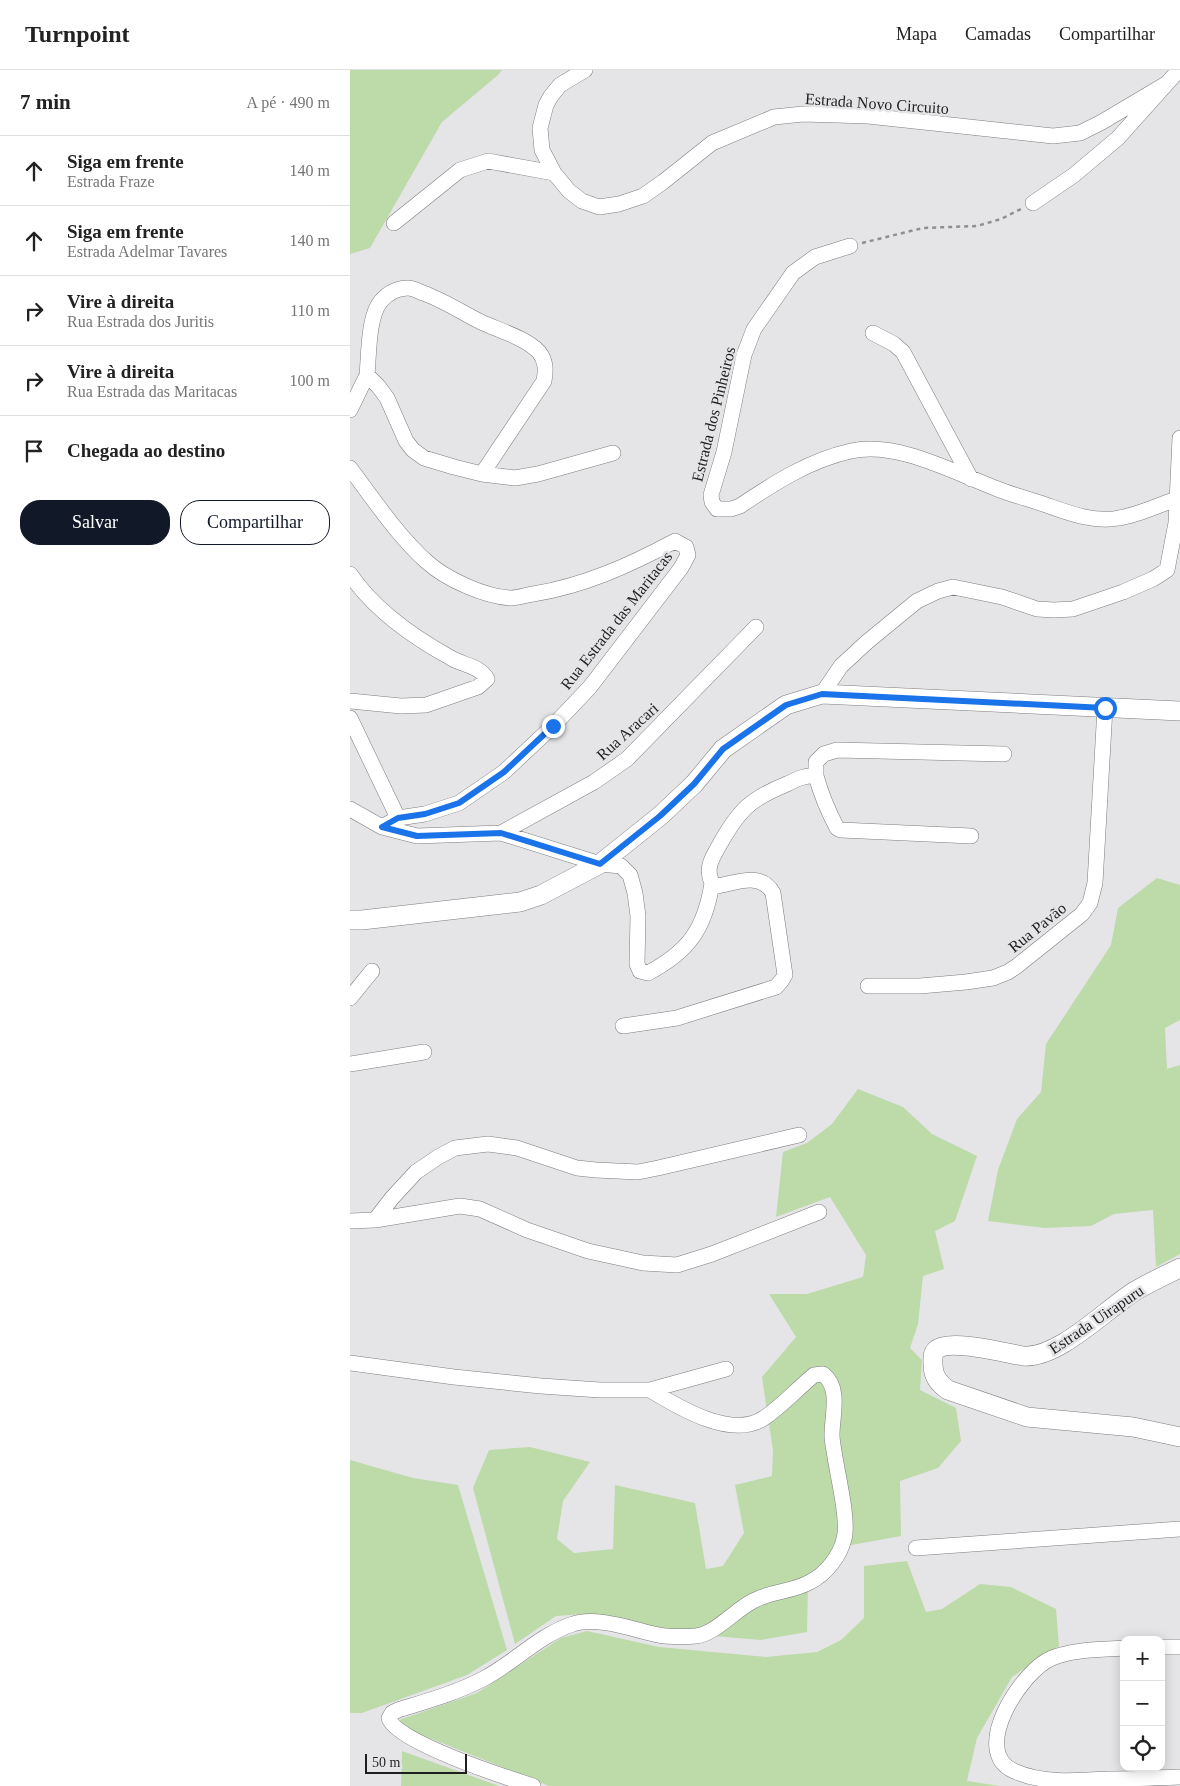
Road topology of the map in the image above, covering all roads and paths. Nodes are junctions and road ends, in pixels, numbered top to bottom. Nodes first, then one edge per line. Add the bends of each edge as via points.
1 (585, 70) edge
2 (1179, 70) edge
3 (1166, 84) junction
4 (554, 173) junction
5 (1033, 203) joint
6 (394, 223) dead end
7 (850, 246) joint
8 (873, 333) dead end
9 (367, 375) junction
10 (350, 410) edge
11 (1180, 438) edge
12 (613, 452) dead end
13 (350, 468) edge
14 (482, 474) junction
15 (971, 479) junction
16 (1177, 499) junction
17 (1174, 566) edge
18 (350, 574) edge
19 (756, 627) dead end
20 (822, 694) junction
21 (350, 701) edge
22 (1105, 708) junction
23 (1180, 711) edge
24 (350, 718) edge
25 (1004, 754) dead end
26 (816, 776) junction
27 (350, 808) edge
28 (398, 818) junction
29 (382, 827) junction
30 (501, 833) junction
31 (971, 836) dead end
32 (600, 864) junction
33 (712, 884) junction
34 (350, 920) edge
35 (372, 971) dead end
36 (868, 986) dead end
37 (350, 998) edge
38 (623, 1026) dead end
39 (424, 1052) dead end
40 (350, 1064) edge
41 (799, 1135) dead end
42 (819, 1212) dead end
43 (375, 1220) junction
44 (350, 1221) edge
45 (1180, 1268) edge
46 (350, 1363) edge
47 (726, 1369) dead end
48 (650, 1390) junction
49 (1180, 1436) edge
50 (1180, 1529) edge
51 (916, 1548) dead end
52 (1165, 1647) edge
53 (1180, 1647) edge
54 (1120, 1648) edge
55 (1180, 1777) edge
56 (533, 1786) edge

1 - 4 street, Estrada Novo Circuito via 560,85 546,105 540,128 542,150
2 - 3 street
3 - 4 street, Estrada Novo Circuito via 1080,133 1053,136 868,116 803,114 774,117 712,143 643,196 620,204 599,206 582,201
3 - 5 street via 1118,138 1074,175
4 - 6 street via 488,162 470,166 460,170
5 - 7 path via 976,226 923,228
7 - 15 street, Estrada dos Pinheiros via 815,257 793,273 754,329 744,355 712,502 717,508 740,506 793,472 852,451 893,451
8 - 15 street via 903,352
9 - 10 street
9 - 14 street via 387,398 412,450 424,458
9 - 14 street via 374,316 380,302 388,294 409,288 440,299 538,351 544,360 544,381
11 - 16 street
12 - 14 street via 515,478
13 - 28 street, Rua Estrada das Maritacas via 381,511 427,562 446,576 487,594 511,598 552,591 594,579 675,541 686,547 688,555 590,687 504,772 459,803 425,814
15 - 16 street, Estrada dos Pinheiros via 1089,518 1118,518
16 - 17 street
17 - 20 street via 1123,592 1073,609 1037,609 1002,597 952,587 938,591 917,602 868,642 841,666
18 - 21 street via 388,616 452,660 483,672 488,679 478,687 426,704 401,706
19 - 30 street, Rua Aracari via 626,759 594,782
20 - 22 street
20 - 32 street via 786,705 723,749 694,784 660,816
22 - 23 street
22 - 36 street, Rua Pavão via 1095,883 1090,903 1082,914 1017,966 993,978 920,986
24 - 28 street
25 - 26 street via 837,750 824,754 816,762
26 - 31 street via 821,795 841,830
26 - 33 street via 807,775 764,793 747,805 731,824 709,864
27 - 29 street
28 - 29 street, Rua Estrada das Maritacas
29 - 30 street via 417,836
30 - 32 street
32 - 33 street via 621,866 630,875 638,916 636,964 640,971 648,973 671,959 697,933 710,901
32 - 34 street via 542,895 520,902 451,912
33 - 38 street via 718,886 757,879 768,884 773,892 782,980 776,987 677,1018
35 - 37 street
39 - 40 street
41 - 43 street via 638,1172 577,1168 518,1148 488,1144 454,1148 416,1172
42 - 43 street via 677,1265 643,1263 588,1251 472,1206
43 - 44 street
45 - 49 street, Estrada Uirapuru via 1134,1292 1045,1354 1028,1356 960,1345 945,1346 933,1355 933,1370 940,1385 948,1390 1028,1417 1133,1427
46 - 48 street via 541,1386
47 - 48 street
48 - 56 street via 707,1420 742,1425 763,1420 814,1375 823,1374 834,1391 832,1436 845,1538 827,1570 810,1583 753,1600 717,1627 697,1636 656,1635 594,1622 575,1623 556,1630 484,1678 449,1694 398,1710 389,1718 404,1735 468,1764
50 - 51 street
52 - 53 street
54 - 55 street via 1051,1658 1028,1674 1012,1696 998,1727 1001,1760 1012,1770 1062,1781

